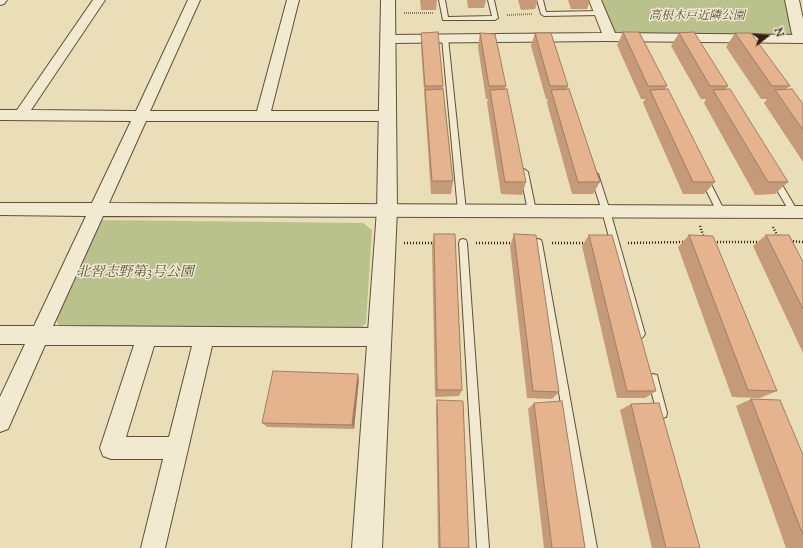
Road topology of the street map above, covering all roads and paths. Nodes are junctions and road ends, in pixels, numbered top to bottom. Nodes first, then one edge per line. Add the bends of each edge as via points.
1 (99, 0) edge
2 (194, 0) edge
3 (293, 0) edge
4 (442, 0) edge
5 (491, 0) edge
6 (540, 0) edge
7 (595, 0) edge
8 (792, 0) edge
9 (393, 7) edge
10 (444, 13) junction
11 (600, 13) junction
12 (544, 14) junction
13 (494, 15) junction
14 (610, 37) junction
15 (445, 38) junction
16 (803, 38) edge
17 (388, 39) junction
18 (0, 115) edge
19 (21, 115) junction
20 (264, 115) junction
21 (140, 116) junction
22 (388, 116) junction
23 (523, 166) edge
24 (591, 166) edge
25 (700, 170) edge
26 (769, 170) edge
27 (0, 210) edge
28 (97, 210) junction
29 (387, 210) junction
30 (462, 210) junction
31 (532, 211) junction
32 (606, 211) junction
33 (721, 212) junction
34 (799, 212) edge
35 (463, 243) dead end
36 (538, 243) edge
37 (0, 335) edge
38 (40, 335) junction
39 (147, 337) junction
40 (204, 337) junction
41 (378, 337) junction
42 (642, 342) edge
43 (651, 372) edge
44 (0, 421) edge
45 (665, 426) edge
46 (177, 448) junction
47 (153, 548) edge
48 (367, 548) edge
49 (483, 548) edge
50 (591, 548) edge

1 - 19 street
2 - 21 street
3 - 20 street
4 - 10 lane
5 - 13 lane
6 - 12 lane
7 - 11 street
8 - 16 street via 799,34
9 - 10 path
9 - 17 street
10 - 13 lane via 445,19 495,18
11 - 12 lane
11 - 14 street
12 - 13 path
14 - 15 street via 550,41
14 - 16 street via 746,44
15 - 17 street
15 - 30 lane
17 - 22 street
18 - 19 street
19 - 21 street
20 - 21 street
20 - 22 street
21 - 28 street
22 - 29 street
23 - 31 lane
24 - 32 lane
25 - 33 lane
26 - 34 lane
27 - 28 street
28 - 29 street
28 - 38 street
29 - 30 street
29 - 41 street
30 - 31 street
31 - 32 street
32 - 33 street
32 - 42 lane
33 - 34 street
35 - 49 lane
36 - 50 lane
37 - 38 street
38 - 39 street
38 - 44 street
39 - 40 street
39 - 46 street via 111,448
40 - 41 street
40 - 46 street
41 - 48 street
43 - 45 lane
46 - 47 street

